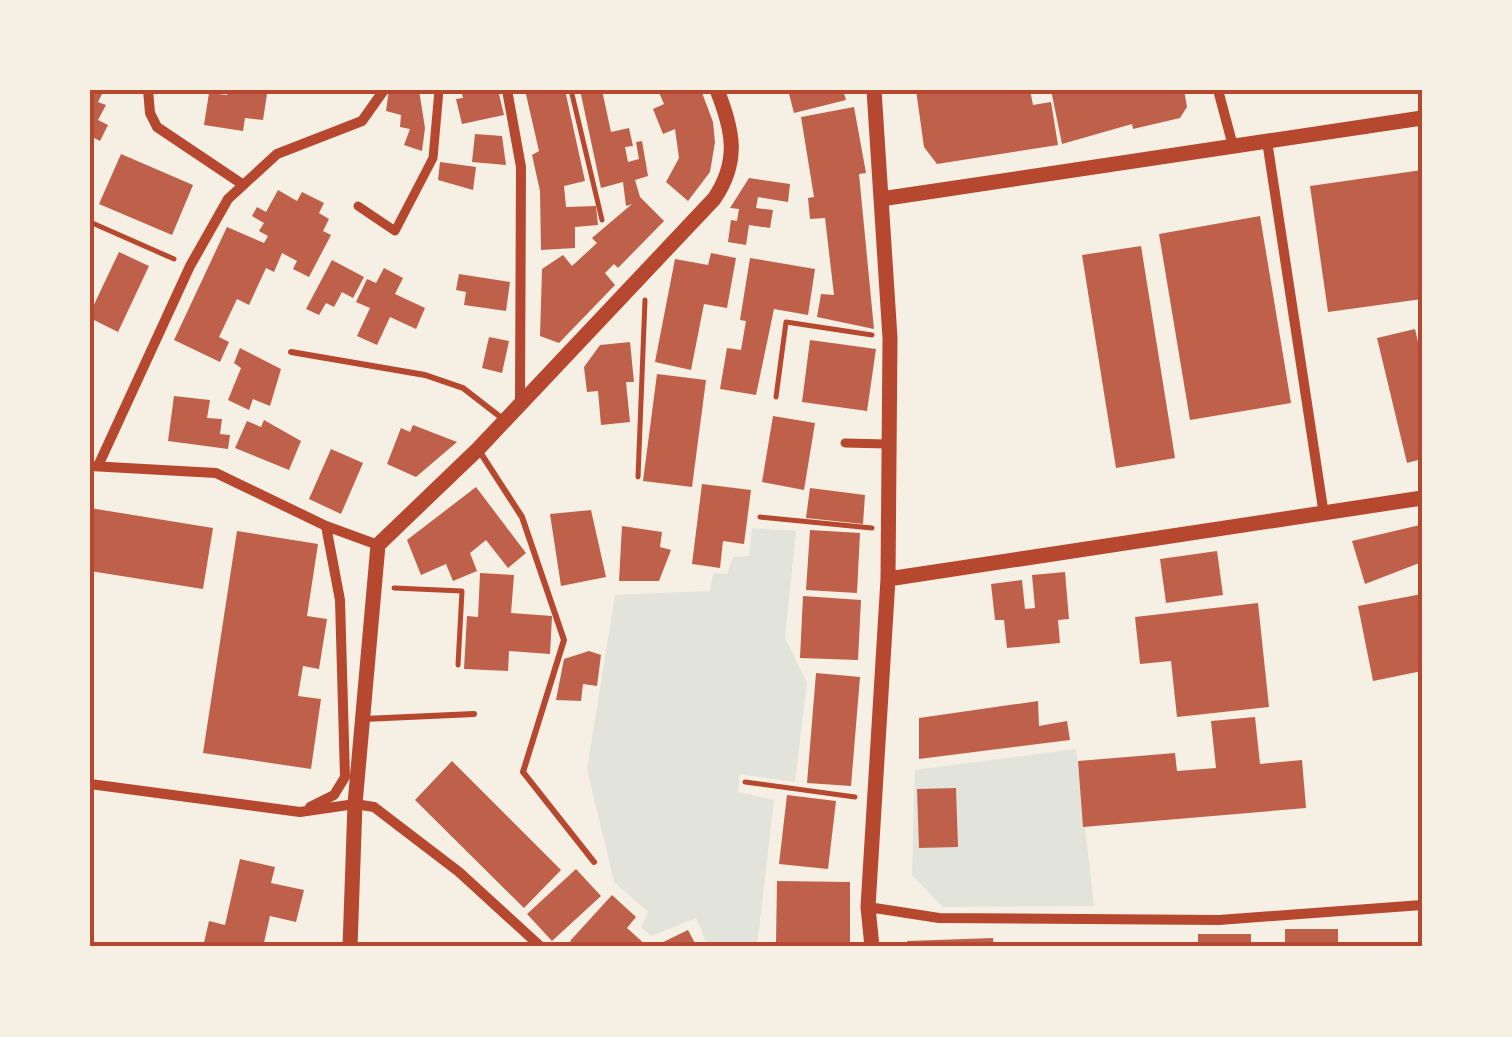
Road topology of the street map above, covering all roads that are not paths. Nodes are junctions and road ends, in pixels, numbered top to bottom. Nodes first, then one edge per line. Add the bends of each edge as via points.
1 (148, 90) edge
2 (384, 90) edge
3 (439, 90) edge
4 (507, 90) edge
5 (717, 90) edge
6 (874, 90) edge
7 (1218, 90) edge
8 (1422, 118) edge
9 (1267, 141) junction
10 (1233, 146) junction
11 (242, 184) junction
12 (880, 199) junction
13 (358, 206) dead end
14 (290, 352) dead end
15 (520, 402) junction
16 (504, 420) junction
17 (845, 443) dead end
18 (886, 444) junction
19 (478, 449) junction
20 (94, 466) edge
21 (1422, 498) edge
22 (1324, 515) junction
23 (326, 526) junction
24 (378, 544) junction
25 (888, 579) junction
26 (474, 714) dead end
27 (363, 720) junction
28 (90, 784) edge
29 (355, 804) junction
30 (300, 812) junction
31 (594, 862) dead end
32 (1422, 905) edge
33 (868, 907) junction
34 (350, 947) edge
35 (541, 947) edge
36 (872, 947) edge

1 - 11 street via 157,127
2 - 11 street via 362,121 277,154
3 - 13 street via 433,158 395,230
4 - 15 street via 522,167
5 - 15 street via 733,139 730,172 714,200
6 - 12 street
7 - 10 street
8 - 9 street
9 - 10 street
9 - 22 street
10 - 12 street
11 - 20 street via 190,266
12 - 18 street via 890,338
14 - 16 lane via 425,376 462,388
15 - 16 street
16 - 19 street
17 - 18 street
18 - 25 street
19 - 24 street
19 - 31 lane via 522,517 564,640 523,772
20 - 23 street via 216,473
21 - 22 street
22 - 25 street
23 - 24 street
23 - 30 street via 340,600 344,776 334,795
24 - 27 street
25 - 33 street
26 - 27 lane
27 - 29 street
28 - 30 street
29 - 30 street
29 - 34 street
29 - 35 street via 393,820
32 - 33 street via 1219,920 939,918
33 - 36 street

